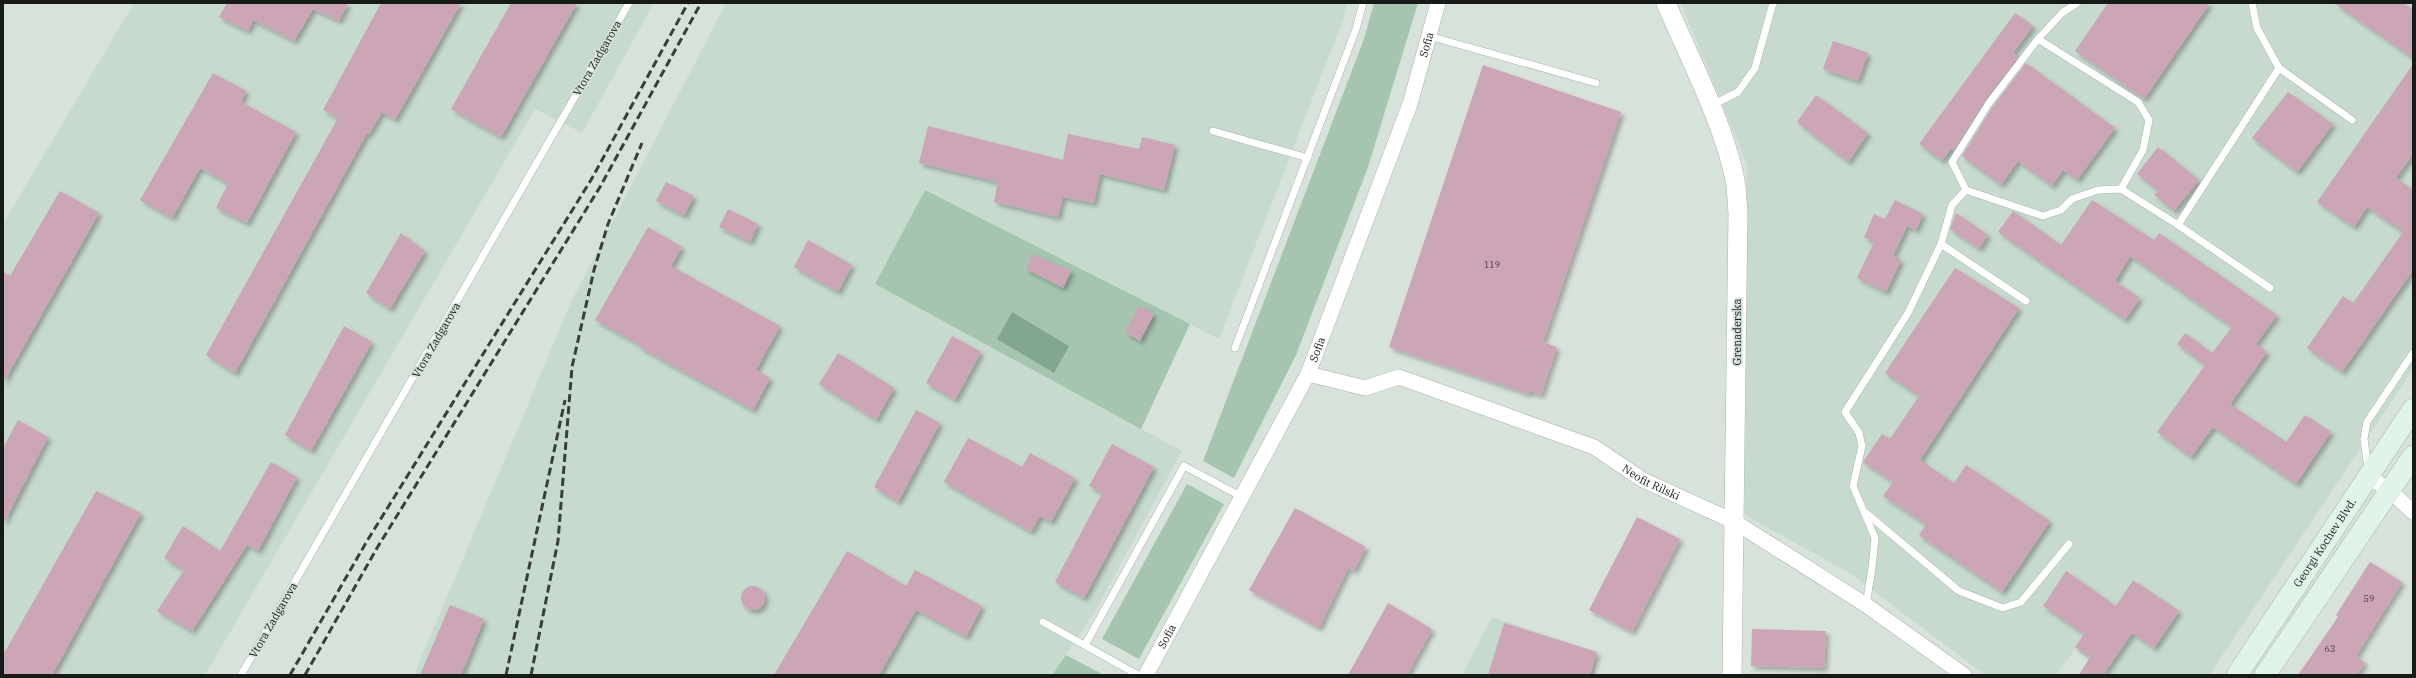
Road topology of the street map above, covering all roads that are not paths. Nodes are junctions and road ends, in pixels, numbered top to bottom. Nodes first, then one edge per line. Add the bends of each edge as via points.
1 (629, 3) edge
2 (1362, 3) edge
3 (1438, 3) edge
4 (1666, 3) edge
5 (1773, 3) edge
6 (2077, 3) edge
7 (2252, 3) edge
8 (1429, 36) junction
9 (2038, 39) junction
10 (2279, 68) junction
11 (1596, 83) dead end
12 (1710, 106) junction
13 (2352, 120) dead end
14 (1213, 131) dead end
15 (1308, 158) junction
16 (2121, 189) junction
17 (1966, 190) junction
18 (2178, 224) junction
19 (1941, 244) junction
20 (2270, 288) dead end
21 (2026, 301) dead end
22 (1235, 348) dead end
23 (2413, 353) edge
24 (1308, 374) junction
25 (2413, 409) edge
26 (2413, 456) edge
27 (2369, 476) junction
28 (2390, 490) junction
29 (1242, 496) junction
30 (1865, 512) junction
31 (2413, 512) edge
32 (1735, 522) junction
33 (2069, 544) dead end
34 (1866, 605) junction
35 (1043, 622) dead end
36 (1085, 645) junction
37 (241, 675) edge
38 (1138, 675) edge
39 (1146, 675) edge
40 (1732, 675) edge
41 (1964, 675) edge
42 (2237, 675) edge
43 (2266, 675) edge

1 - 37 lane, Vtora Zadgarova
2 - 15 lane via 1356,29
3 - 8 street, Sofia
4 - 12 street, Grenaderska
5 - 12 lane via 1755,68 1738,92
6 - 9 lane via 2062,13
7 - 10 lane via 2257,28
8 - 11 lane
8 - 24 street, Sofia via 1410,104
9 - 16 lane via 2138,102 2149,120 2143,150
9 - 17 lane via 1989,103 1952,162
10 - 13 lane
10 - 18 lane
12 - 32 street, Grenaderska via 1729,157 1735,181 1738,213
14 - 15 lane
15 - 22 lane
16 - 17 lane via 2098,190 2072,199 2061,210 2043,216
16 - 18 lane
17 - 19 lane via 1952,205
18 - 20 lane
19 - 21 lane
19 - 30 lane via 1908,313 1845,412 1859,433 1862,446 1853,486
23 - 27 lane via 2367,422 2364,438
24 - 29 street, Sofia
24 - 32 street, Neofit Rilski via 1365,388 1399,377 1594,447 1643,480
25 - 27 main road, Georgi Kochev Blvd.
26 - 28 main road
27 - 28 street
27 - 42 main road, Georgi Kochev Blvd.
28 - 31 street
28 - 43 main road
29 - 36 lane via 1184,466
29 - 39 street, Sofia
30 - 33 lane via 1959,591 2003,608 2021,602
30 - 34 lane via 1874,538
32 - 34 street, Neofit Rilski
32 - 40 street, Grenaderska
34 - 41 street, Neofit Rilski
35 - 36 lane
36 - 38 lane

